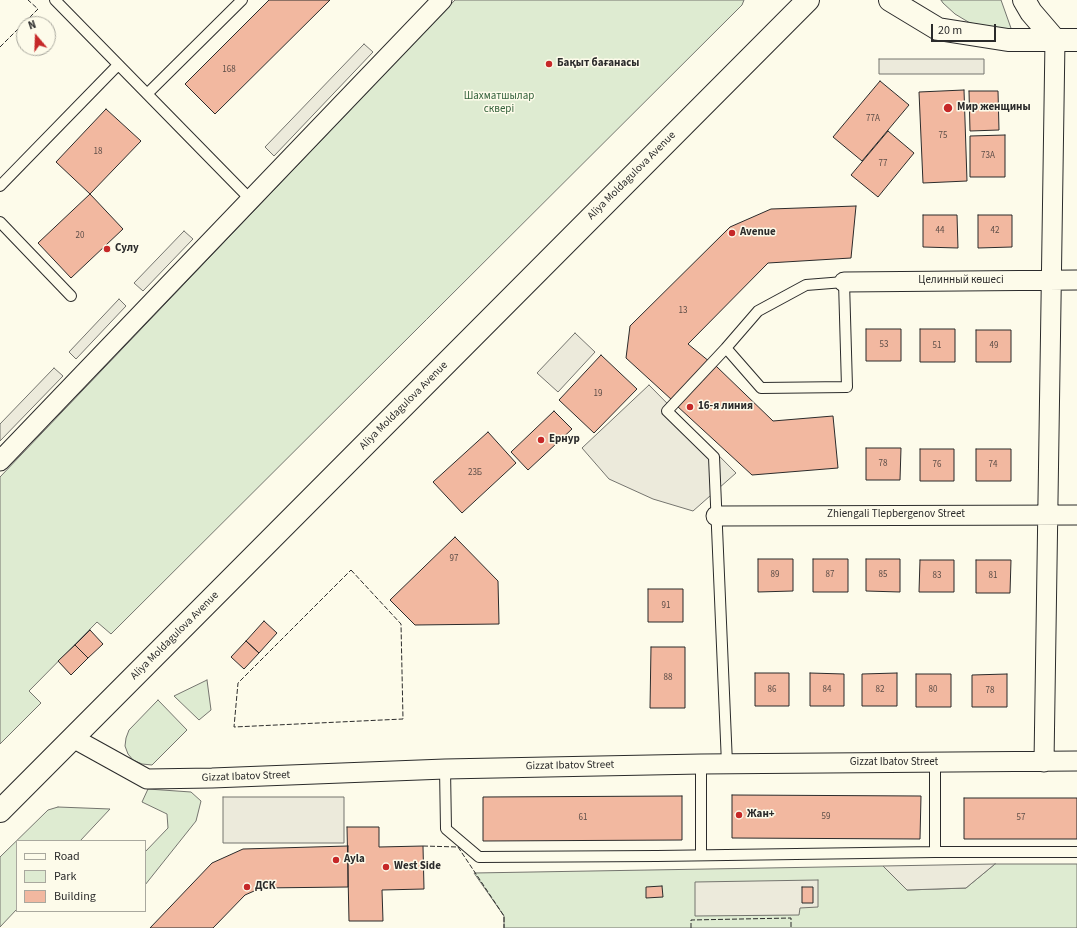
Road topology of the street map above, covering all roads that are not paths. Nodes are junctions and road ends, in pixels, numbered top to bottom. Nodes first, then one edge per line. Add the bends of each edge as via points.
1 (55, 0) edge
2 (242, 0) edge
3 (442, 0) edge
4 (808, 0) edge
5 (890, 0) edge
6 (1024, 0) edge
7 (1055, 40) junction
8 (1077, 40) edge
9 (118, 65) junction
10 (147, 94) junction
11 (0, 186) edge
12 (251, 200) junction
13 (0, 222) edge
14 (1051, 280) junction
15 (1077, 280) edge
16 (844, 282) junction
17 (71, 296) dead end
18 (726, 348) junction
19 (0, 461) edge
20 (1048, 515) junction
21 (1077, 515) edge
22 (716, 516) junction
23 (73, 738) junction
24 (1077, 761) edge
25 (1044, 762) junction
26 (935, 763) junction
27 (701, 764) junction
28 (727, 764) junction
29 (445, 769) junction
30 (0, 811) edge
31 (935, 852) junction
32 (1077, 852) edge
33 (701, 855) junction

1 - 9 lane
2 - 10 lane
3 - 12 street
4 - 23 main road, Aliya Moldagulova Avenue
5 - 7 main road via 938,29 1008,40
6 - 7 main road
7 - 8 main road
7 - 14 street
9 - 10 lane
9 - 11 lane
10 - 12 lane
12 - 19 street
13 - 17 lane
14 - 15 street, Целинный көшесі
14 - 16 street, Целинный көшесі
14 - 20 street
16 - 18 lane via 806,285 758,311
16 - 18 lane via 847,387 761,388
18 - 22 lane via 667,411 714,457
20 - 21 street, Zhiengali Tlepbergenov Street
20 - 22 street, Zhiengali Tlepbergenov Street
20 - 25 street
22 - 28 lane
23 - 29 street, Gizzat Ibatov Street via 147,779
23 - 30 main road, Aliya Moldagulova Avenue
24 - 25 street, Gizzat Ibatov Street
25 - 26 street, Gizzat Ibatov Street
26 - 28 street, Gizzat Ibatov Street
26 - 31 lane
27 - 28 street, Gizzat Ibatov Street
27 - 29 street, Gizzat Ibatov Street
27 - 33 lane
29 - 33 lane via 446,829 479,858
31 - 32 lane
31 - 33 lane

